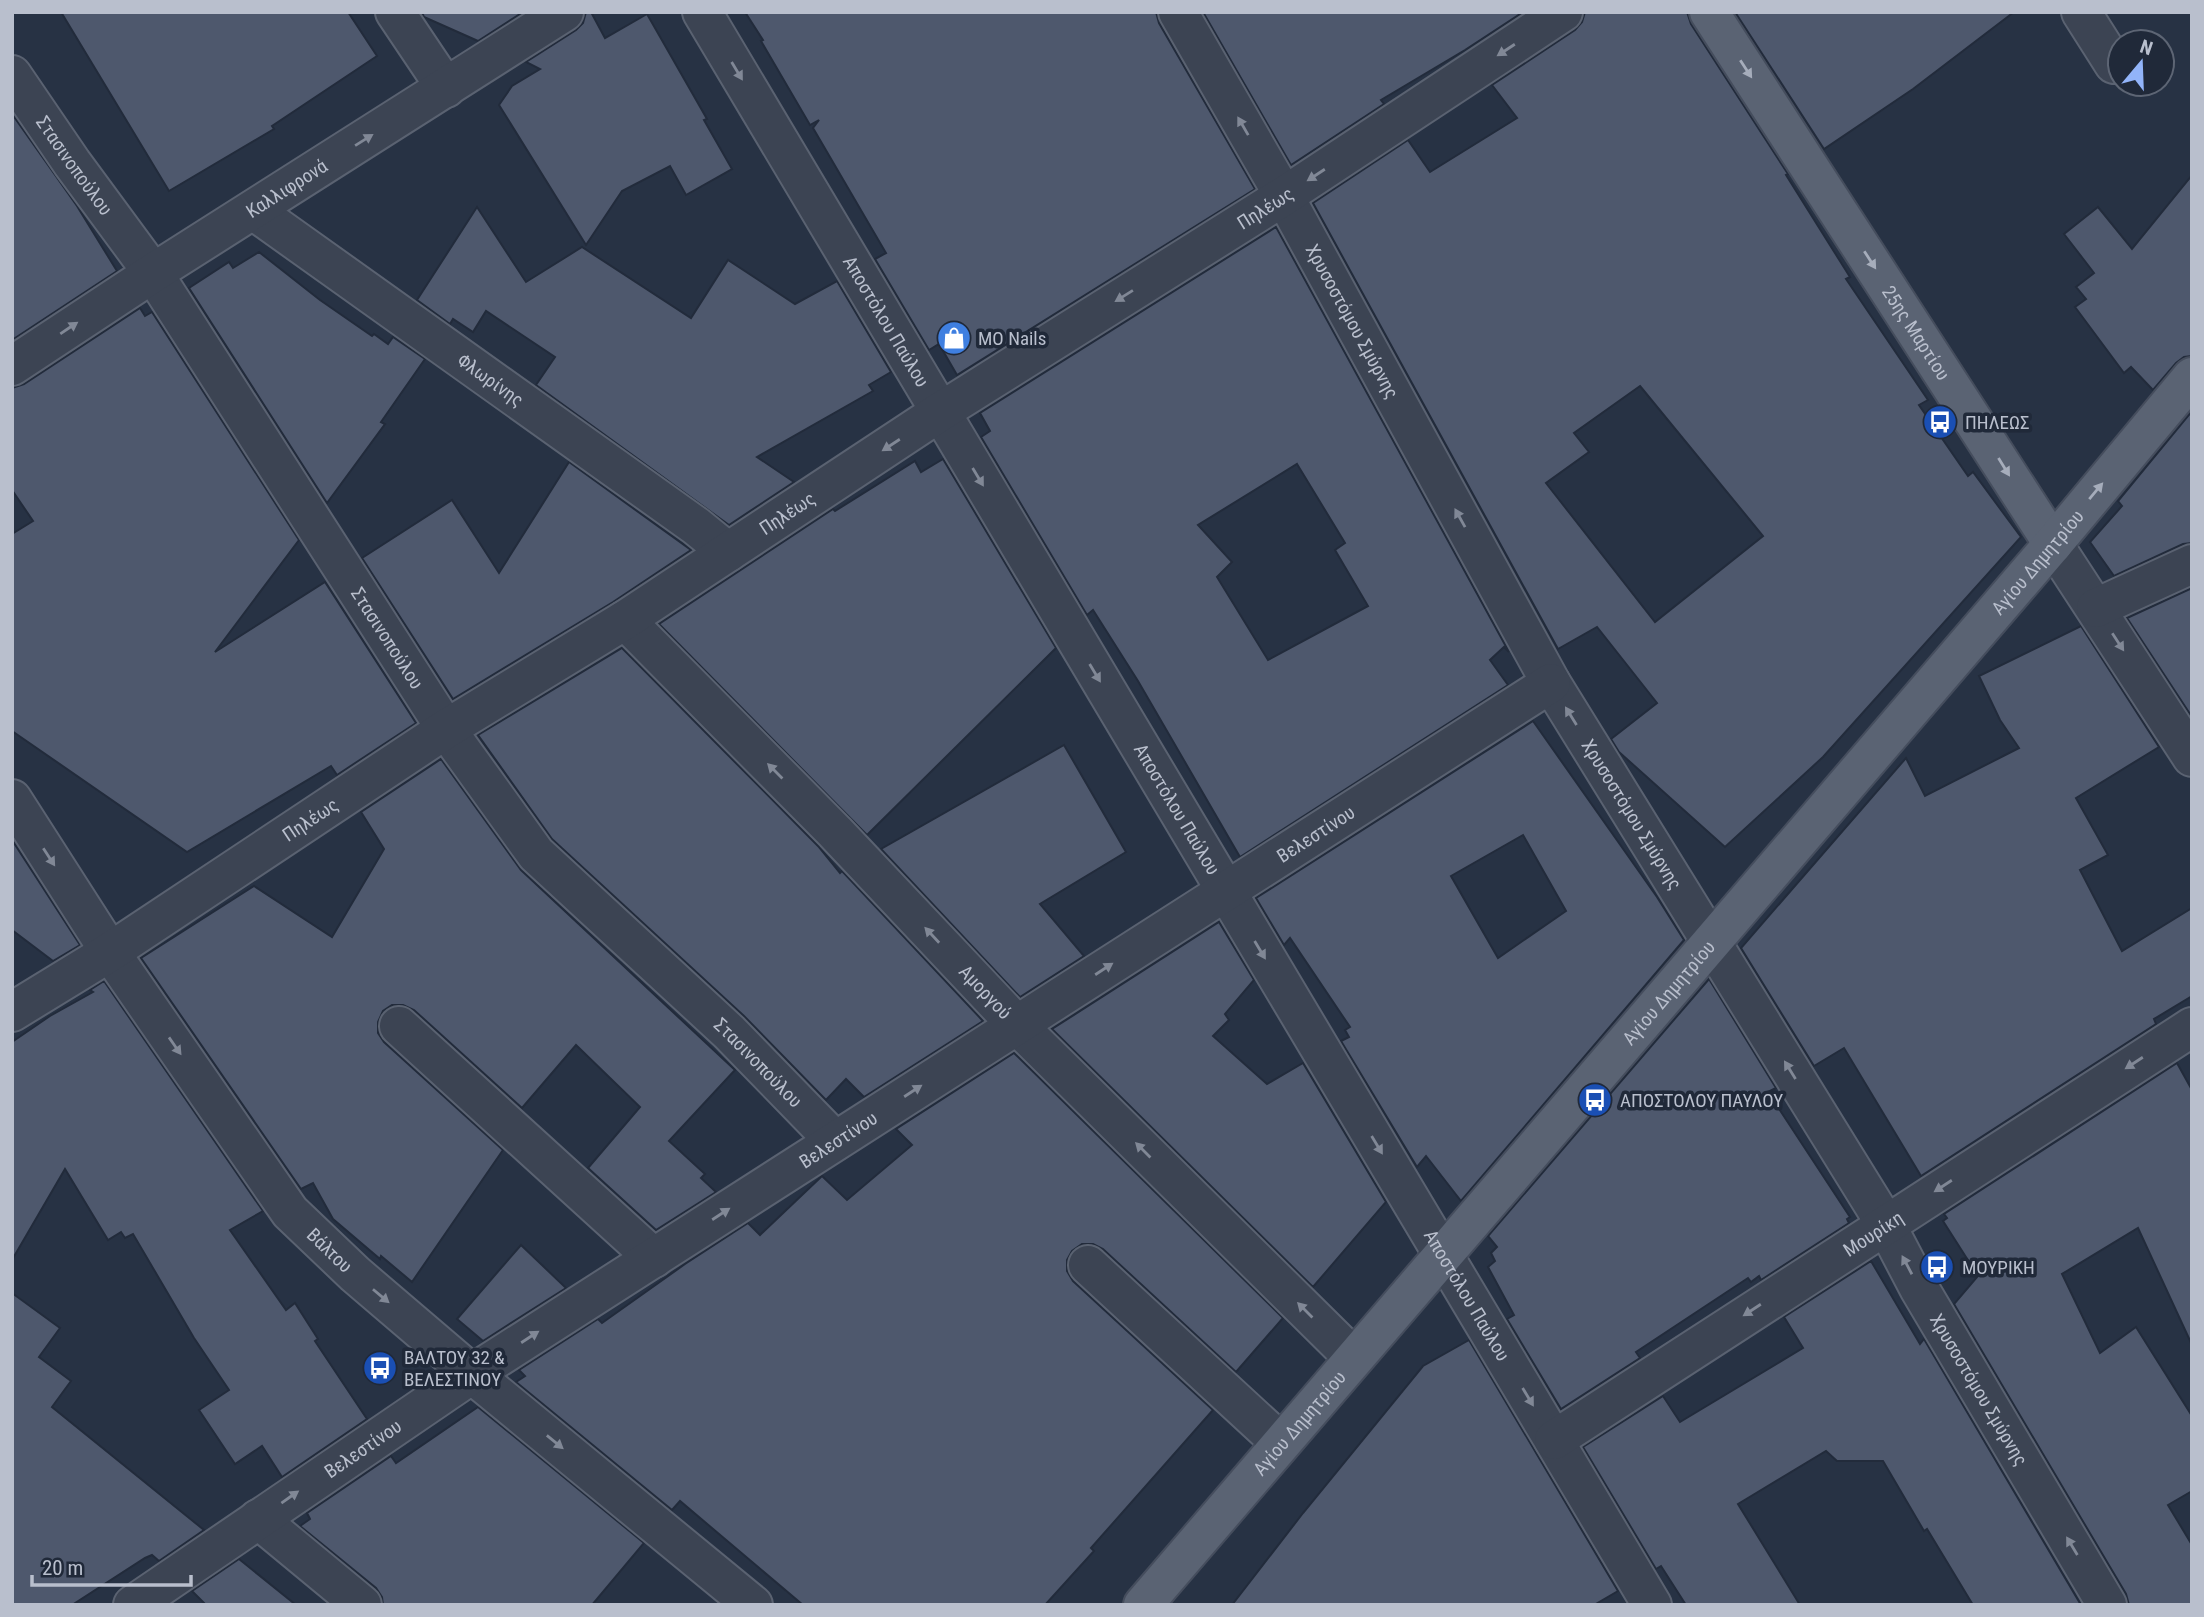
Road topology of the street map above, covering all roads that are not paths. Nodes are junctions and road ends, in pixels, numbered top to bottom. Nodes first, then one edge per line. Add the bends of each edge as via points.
1 (396, 12) edge
2 (565, 12) edge
3 (702, 12) edge
4 (1178, 12) edge
5 (1563, 12) edge
6 (1709, 12) edge
7 (2081, 12) edge
8 (2106, 51) edge
9 (12, 75) edge
10 (446, 88) junction
11 (1283, 196) junction
12 (253, 210) junction
13 (153, 273) junction
14 (12, 366) edge
15 (2192, 377) edge
16 (940, 412) junction
17 (2053, 544) junction
18 (728, 552) junction
19 (2192, 565) edge
20 (2096, 608) junction
21 (625, 621) junction
22 (1551, 683) junction
23 (446, 730) junction
24 (2192, 757) edge
25 (12, 799) edge
26 (1225, 891) junction
27 (1710, 941) junction
28 (110, 952) junction
29 (12, 1012) edge
30 (1017, 1025) junction
31 (399, 1026) dead end
32 (2192, 1027) edge
33 (835, 1141) junction
34 (1885, 1223) junction
35 (1442, 1255) junction
36 (654, 1258) junction
37 (1088, 1265) dead end
38 (1354, 1358) junction
39 (472, 1374) junction
40 (1554, 1440) junction
41 (1282, 1443) junction
42 (258, 1519) junction
43 (132, 1605) edge
44 (362, 1605) edge
45 (753, 1605) edge
46 (1143, 1605) edge
47 (1652, 1605) edge
48 (2107, 1605) edge

1 - 10 street
2 - 10 street, Καλλιφρονά
3 -> 16 street, Αποστόλου Παύλου
11 -> 4 street, Χρυσοστόμου Σμύρνης
5 -> 11 street, Πηλέως
6 -> 17 main road, 25ης Μαρτίου
7 - 8 street
9 - 13 street, Στασινοπούλου
12 -> 10 street, Καλλιφρονά
11 -> 16 street, Πηλέως
22 -> 11 street, Χρυσοστόμου Σμύρνης
12 - 13 street, Καλλιφρονά
12 - 18 street, Φλωρίνης
14 -> 13 street, Καλλιφρονά
13 - 23 street, Στασινοπούλου
17 -> 15 main road, Αγίου Δημητρίου
16 -> 18 street, Πηλέως
16 -> 26 street, Αποστόλου Παύλου
17 - 20 street, 25ης Μαρτίου
17 - 27 main road, Αγίου Δημητρίου
18 - 21 street, Πηλέως
19 - 20 street
20 -> 24 street, 25ης Μαρτίου
21 - 23 street, Πηλέως
30 -> 21 street, Αμοργού via 835,832
22 - 26 street, Βελεστίνου
27 -> 22 street, Χρυσοστόμου Σμύρνης
23 - 28 street, Πηλέως
23 - 33 street, Στασινοπούλου via 536,855 729,1032
25 -> 28 street, Βάλτου
30 -> 26 street, Βελεστίνου
26 -> 35 street, Αποστόλου Παύλου
34 -> 27 street, Χρυσοστόμου Σμύρνης
27 - 35 main road, Αγίου Δημητρίου
28 - 29 street, Πηλέως
28 -> 39 street, Βάλτου via 290,1212
33 -> 30 street, Βελεστίνου
38 -> 30 street, Αμοργού
31 - 36 street
32 -> 34 street, Μουρίκη
36 -> 33 street, Βελεστίνου
34 -> 40 street, Μουρίκη
48 -> 34 street, Χρυσοστόμου Σμύρνης
35 - 38 main road, Αγίου Δημητρίου
35 -> 40 street, Αποστόλου Παύλου
39 -> 36 street, Βελεστίνου
37 - 41 street
38 - 41 main road, Αγίου Δημητρίου
42 -> 39 street, Βελεστίνου
39 -> 45 street, Βάλτου
40 - 47 street, Αποστόλου Παύλου
41 - 46 main road, Αγίου Δημητρίου
42 - 43 street, Βελεστίνου
42 - 44 street

